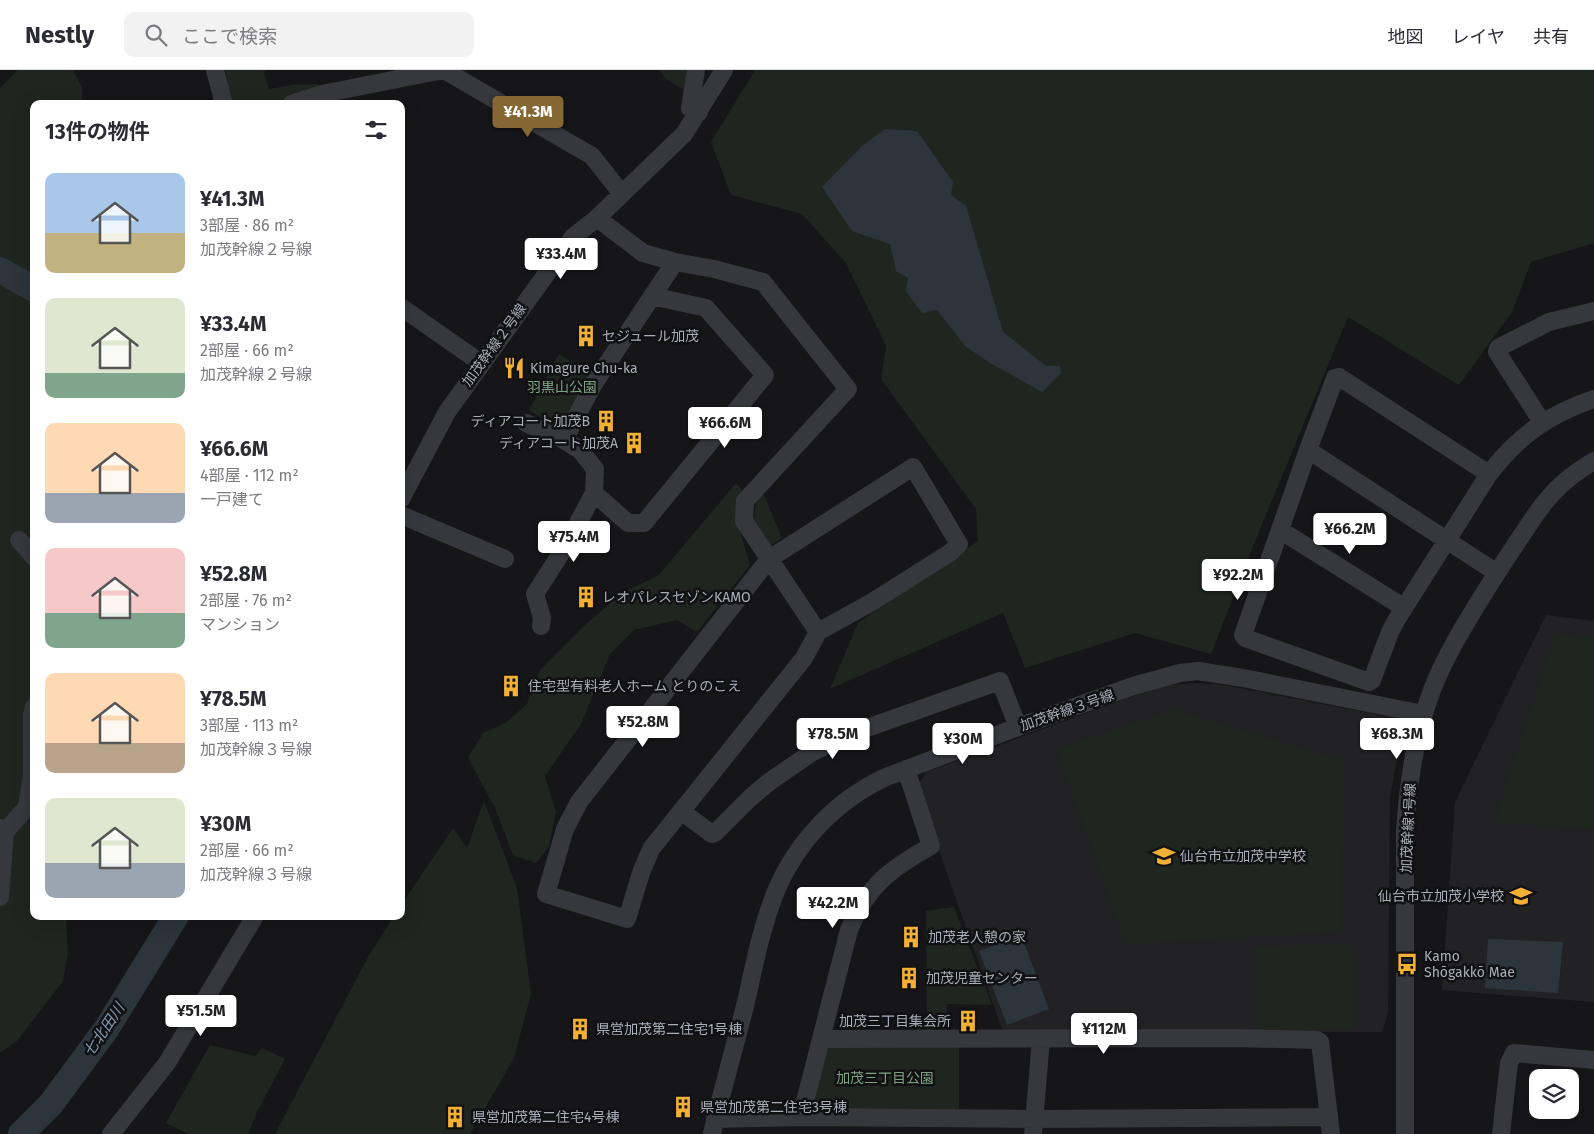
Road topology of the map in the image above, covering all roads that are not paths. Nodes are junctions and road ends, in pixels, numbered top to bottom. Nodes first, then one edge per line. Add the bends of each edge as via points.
1 (214, 70) edge
2 (444, 70) edge
3 (696, 70) edge
4 (724, 70) edge
5 (223, 100) edge
6 (303, 100) edge
7 (699, 112) junction
8 (622, 194) junction
9 (597, 218) junction
10 (675, 262) junction
11 (652, 296) junction
12 (405, 310) edge
13 (1594, 311) edge
14 (481, 363) junction
15 (1594, 399) edge
16 (1542, 422) junction
17 (526, 423) dead end
18 (564, 440) junction
19 (1308, 450) junction
20 (1594, 461) edge
21 (1489, 474) junction
22 (405, 491) edge
23 (594, 494) junction
24 (405, 517) edge
25 (1280, 530) junction
26 (19, 540) dead end
27 (1447, 540) junction
28 (30, 552) edge
29 (505, 559) dead end
30 (769, 559) junction
31 (1497, 572) junction
32 (1404, 608) junction
33 (541, 626) dead end
34 (818, 632) junction
35 (1424, 714) junction
36 (1018, 727) junction
37 (906, 769) junction
38 (30, 788) edge
39 (681, 811) junction
40 (3, 830) edge
41 (0, 897) edge
42 (253, 920) edge
43 (822, 1039) junction
44 (1041, 1039) junction
45 (1594, 1060) edge
46 (801, 1117) junction
47 (1330, 1126) edge
48 (713, 1127) edge
49 (1033, 1127) edge
50 (111, 1134) edge
51 (1405, 1134) edge
52 (1505, 1134) edge

1 - 5 street
2 - 6 street
2 - 8 street via 592,156
3 - 7 street via 690,108
4 - 7 street, 加茂幹線２号線
7 - 8 street, 加茂幹線２号線 via 684,134
8 - 9 street, 加茂幹線２号線
9 - 10 street via 643,253
9 - 14 street, 加茂幹線２号線 via 573,237
10 - 11 street
10 - 30 street via 763,282 848,389 745,501 744,522
11 - 18 street via 593,385
11 - 23 street via 706,308 765,375 644,523 628,522
12 - 14 street
13 - 16 street via 1549,322 1498,348 1497,352
14 - 22 street, 加茂幹線２号線 via 447,412
15 - 16 street
16 - 21 street
17 - 18 street
18 - 23 street via 580,450 595,469
19 - 21 street via 1335,378 1339,376
19 - 25 street
19 - 27 street
20 - 31 street, 加茂幹線1号線 via 1576,471 1546,499
21 - 27 street
23 - 33 street via 535,594
24 - 29 street
25 - 32 street
25 - 32 street via 1245,638 1369,682
26 - 28 street
27 - 31 street
27 - 32 street
30 - 34 street
30 - 34 street via 912,467 959,544 872,602
30 - 39 street via 579,802 565,829 546,894 627,919 651,849
31 - 35 street, 加茂幹線1号線 via 1452,646
34 - 39 street via 804,658
35 - 36 street, 加茂幹線３号線 via 1198,671 1162,676
35 - 51 street, 加茂幹線1号線 via 1411,777 1405,831
36 - 37 street, 加茂幹線３号線
36 - 39 street via 1000,681 850,734 811,753 769,782 715,833
37 - 43 street via 931,846 888,873 862,903 849,930
37 - 48 street, 加茂幹線３号線 via 868,785 838,806 803,844 784,875 766,921
38 - 40 street via 27,807
40 - 41 street
42 - 50 street via 167,1062
43 - 44 street
43 - 46 street
44 - 47 street via 1318,1040
44 - 49 street
45 - 52 street via 1514,1053 1509,1063
46 - 48 street
46 - 49 street
47 - 49 street

